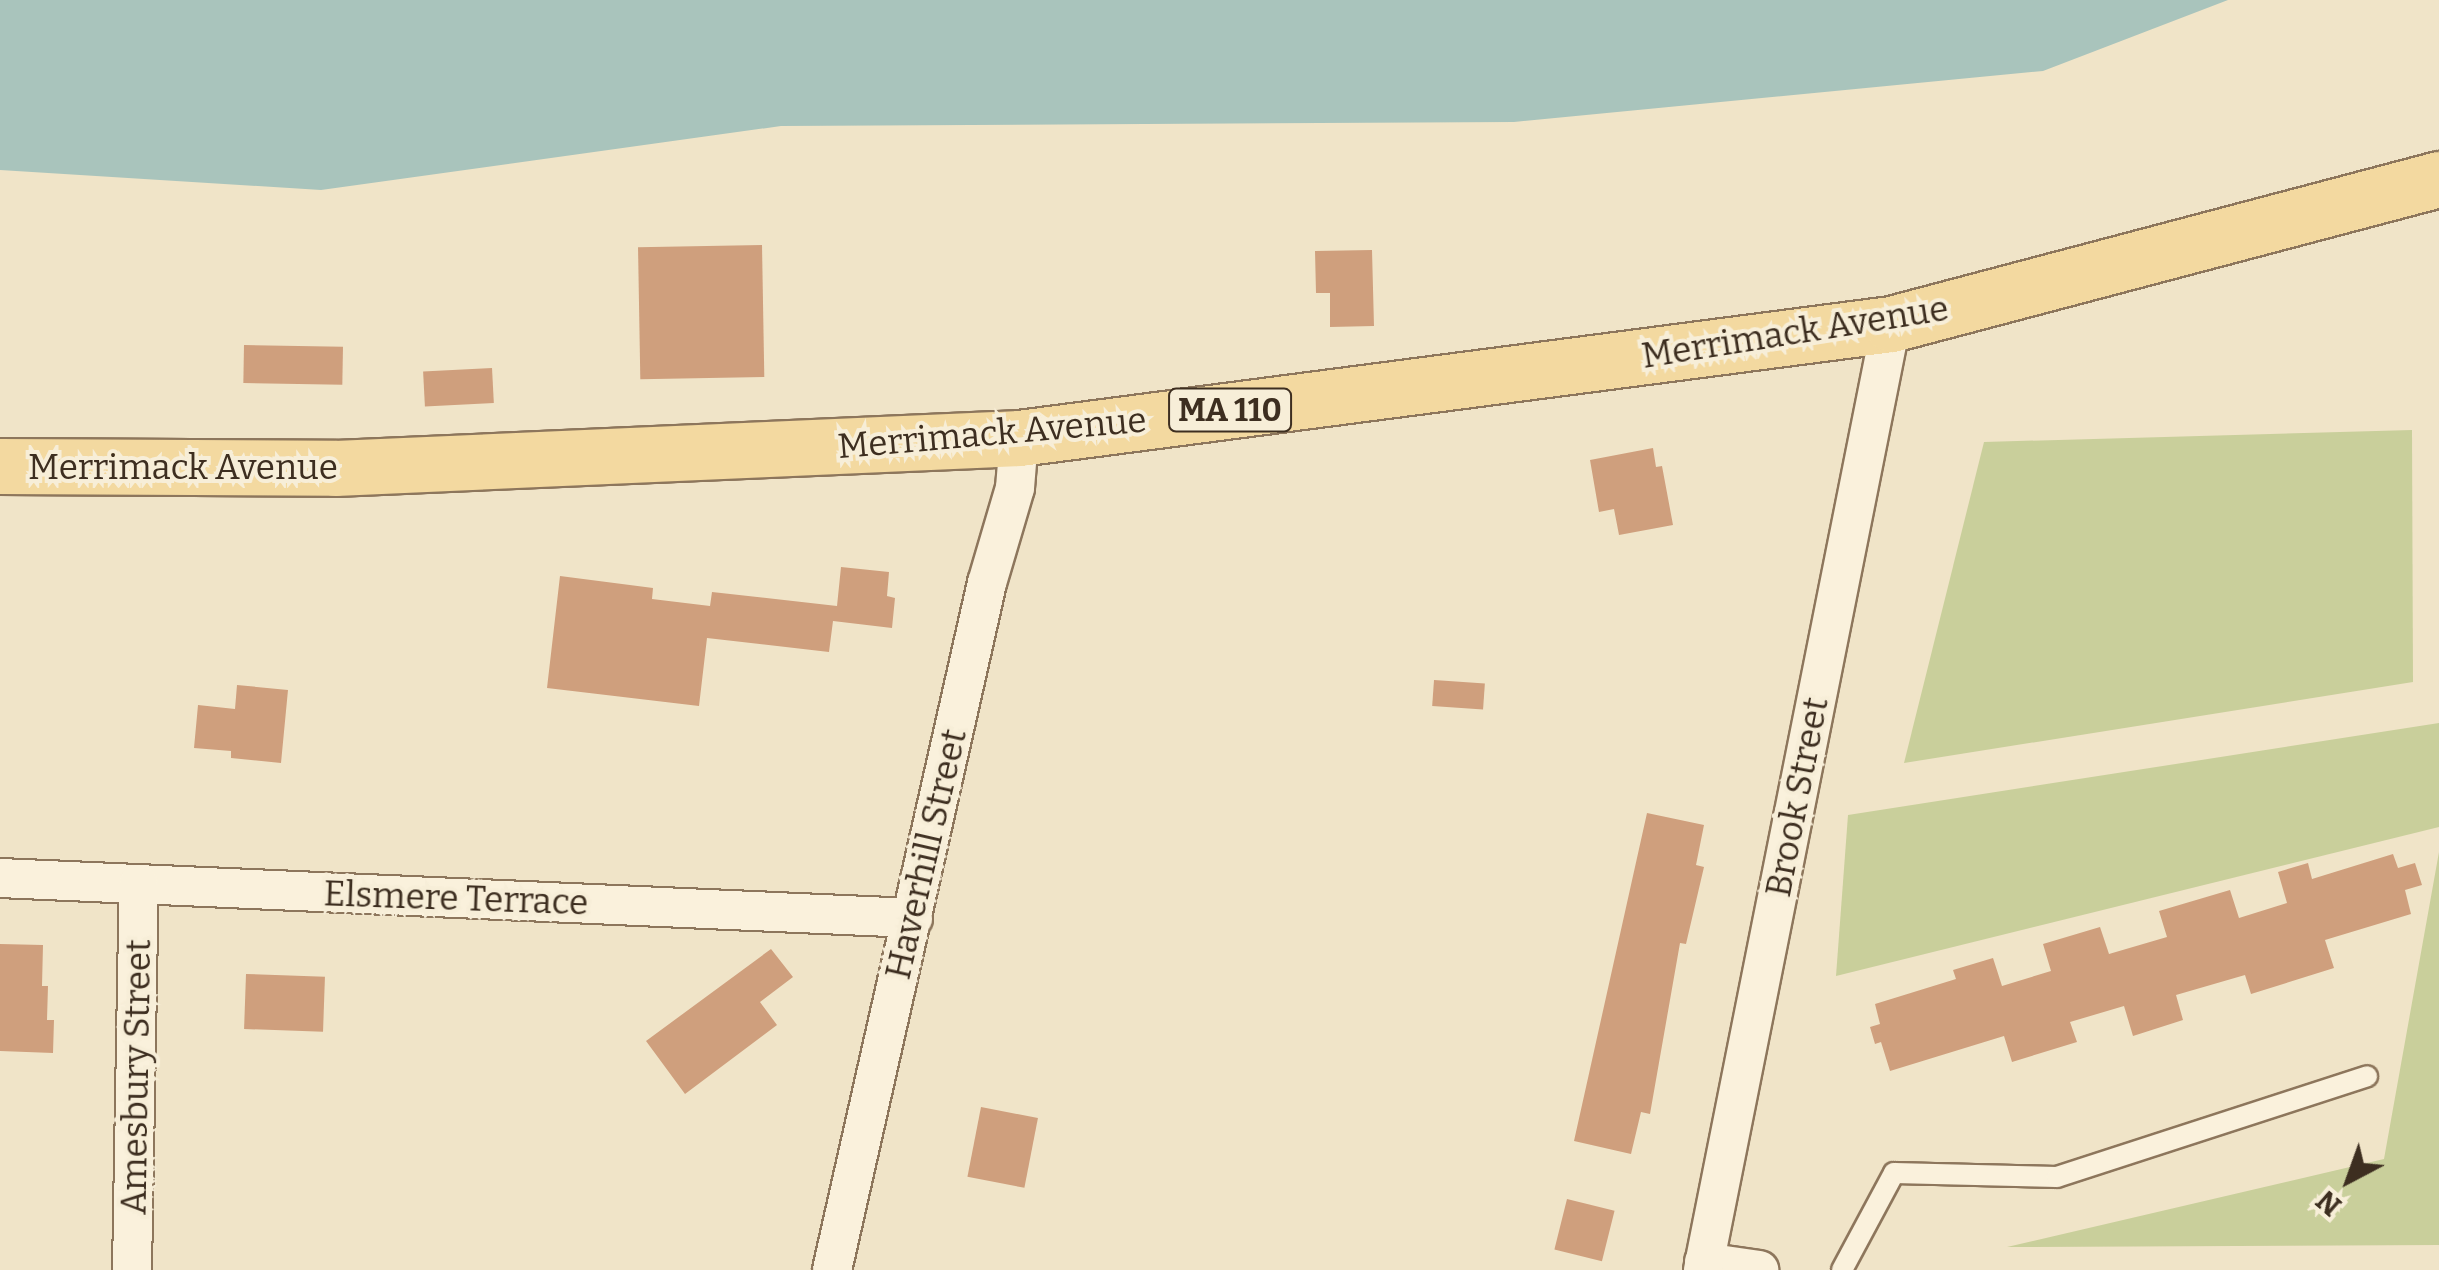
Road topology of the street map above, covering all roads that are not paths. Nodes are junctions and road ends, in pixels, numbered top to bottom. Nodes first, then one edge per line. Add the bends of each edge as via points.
1 (2439, 179) edge
2 (1891, 324) junction
3 (1019, 438) junction
4 (0, 466) edge
5 (0, 878) edge
6 (139, 884) junction
7 (913, 918) junction
8 (2367, 1076) dead end
9 (1704, 1266) edge
10 (132, 1270) edge
11 (832, 1270) edge
12 (1758, 1270) edge
13 (1842, 1270) edge

1 - 2 main road, Merrimack Avenue / MA 110
2 - 3 main road, Merrimack Avenue / MA 110
2 - 9 street, Brook Street
3 - 4 main road, Merrimack Avenue / MA 110 via 334,468
3 - 7 street, Haverhill Street via 1015,488 987,583
5 - 6 street, Elsmere Terrace
6 - 7 street, Elsmere Terrace
6 - 10 street, Amesbury Street
7 - 11 street, Haverhill Street
8 - 13 lane via 2057,1177 1894,1173
9 - 12 street

